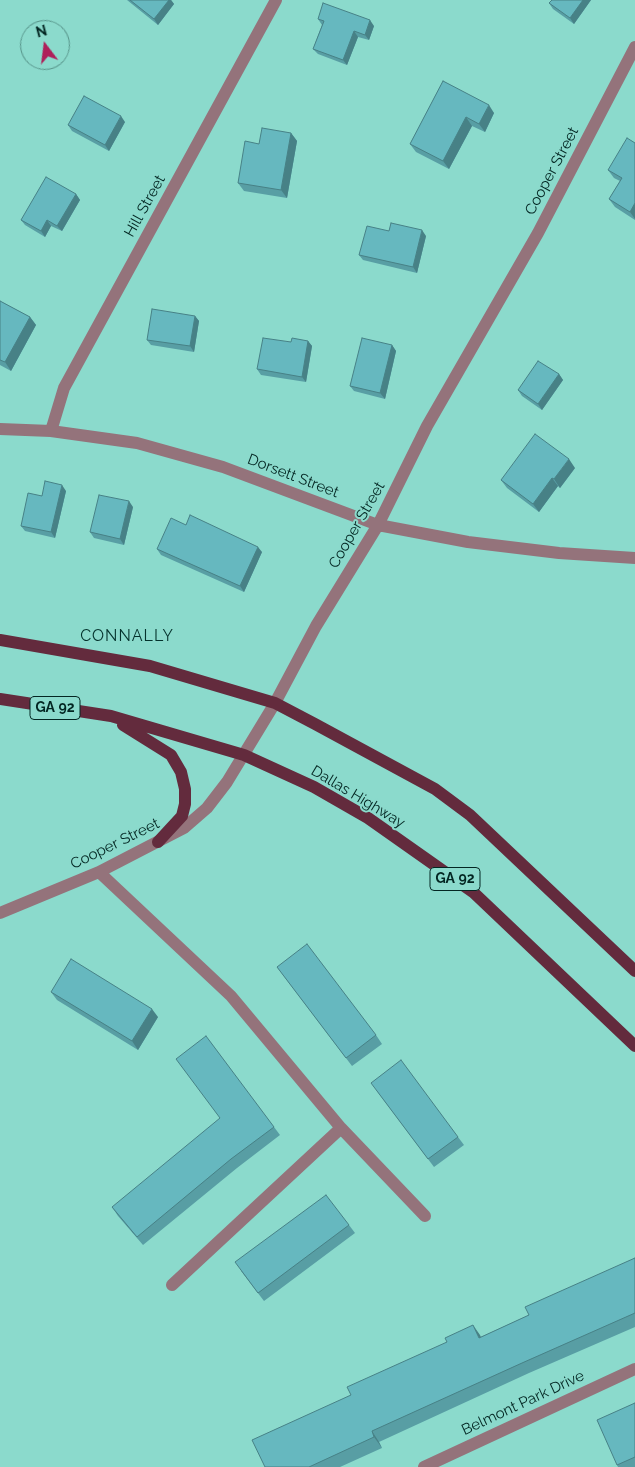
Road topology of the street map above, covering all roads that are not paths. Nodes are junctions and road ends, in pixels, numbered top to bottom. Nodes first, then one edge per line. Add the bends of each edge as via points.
1 (276, 0) edge
2 (635, 47) edge
3 (0, 429) edge
4 (51, 431) junction
5 (378, 525) junction
6 (635, 558) edge
7 (0, 640) edge
8 (0, 699) edge
9 (274, 703) junction
10 (111, 716) junction
11 (244, 755) junction
12 (158, 842) junction
13 (99, 872) junction
14 (0, 913) edge
15 (635, 971) edge
16 (635, 1046) edge
17 (341, 1128) junction
18 (425, 1216) dead end
19 (172, 1285) dead end
20 (635, 1369) edge
21 (424, 1467) edge

1 - 4 street, Hill Street via 64,388
2 - 5 street, Cooper Street via 538,233 428,426
3 - 4 street, Dorsett Street
4 - 5 street, Dorsett Street via 137,443 223,467
5 - 6 street, Dorsett Street via 468,542
5 - 9 street, Cooper Street via 316,626
7 - 9 main road via 150,666
8 - 10 main road, Dallas Highway / GA 92
9 - 11 street, Cooper Street
9 - 15 main road via 396,766 463,809
10 - 11 main road, Dallas Highway / GA 92
10 - 12 main road via 171,755 181,772 185,789 182,816
11 - 12 street, Cooper Street via 207,808 184,828
11 - 16 main road, Dallas Highway / GA 92 via 314,787 368,818 472,892
12 - 13 street, Cooper Street
13 - 14 street, Cooper Street
13 - 17 street via 231,996
17 - 18 street
17 - 19 street
20 - 21 street, Belmont Park Drive

